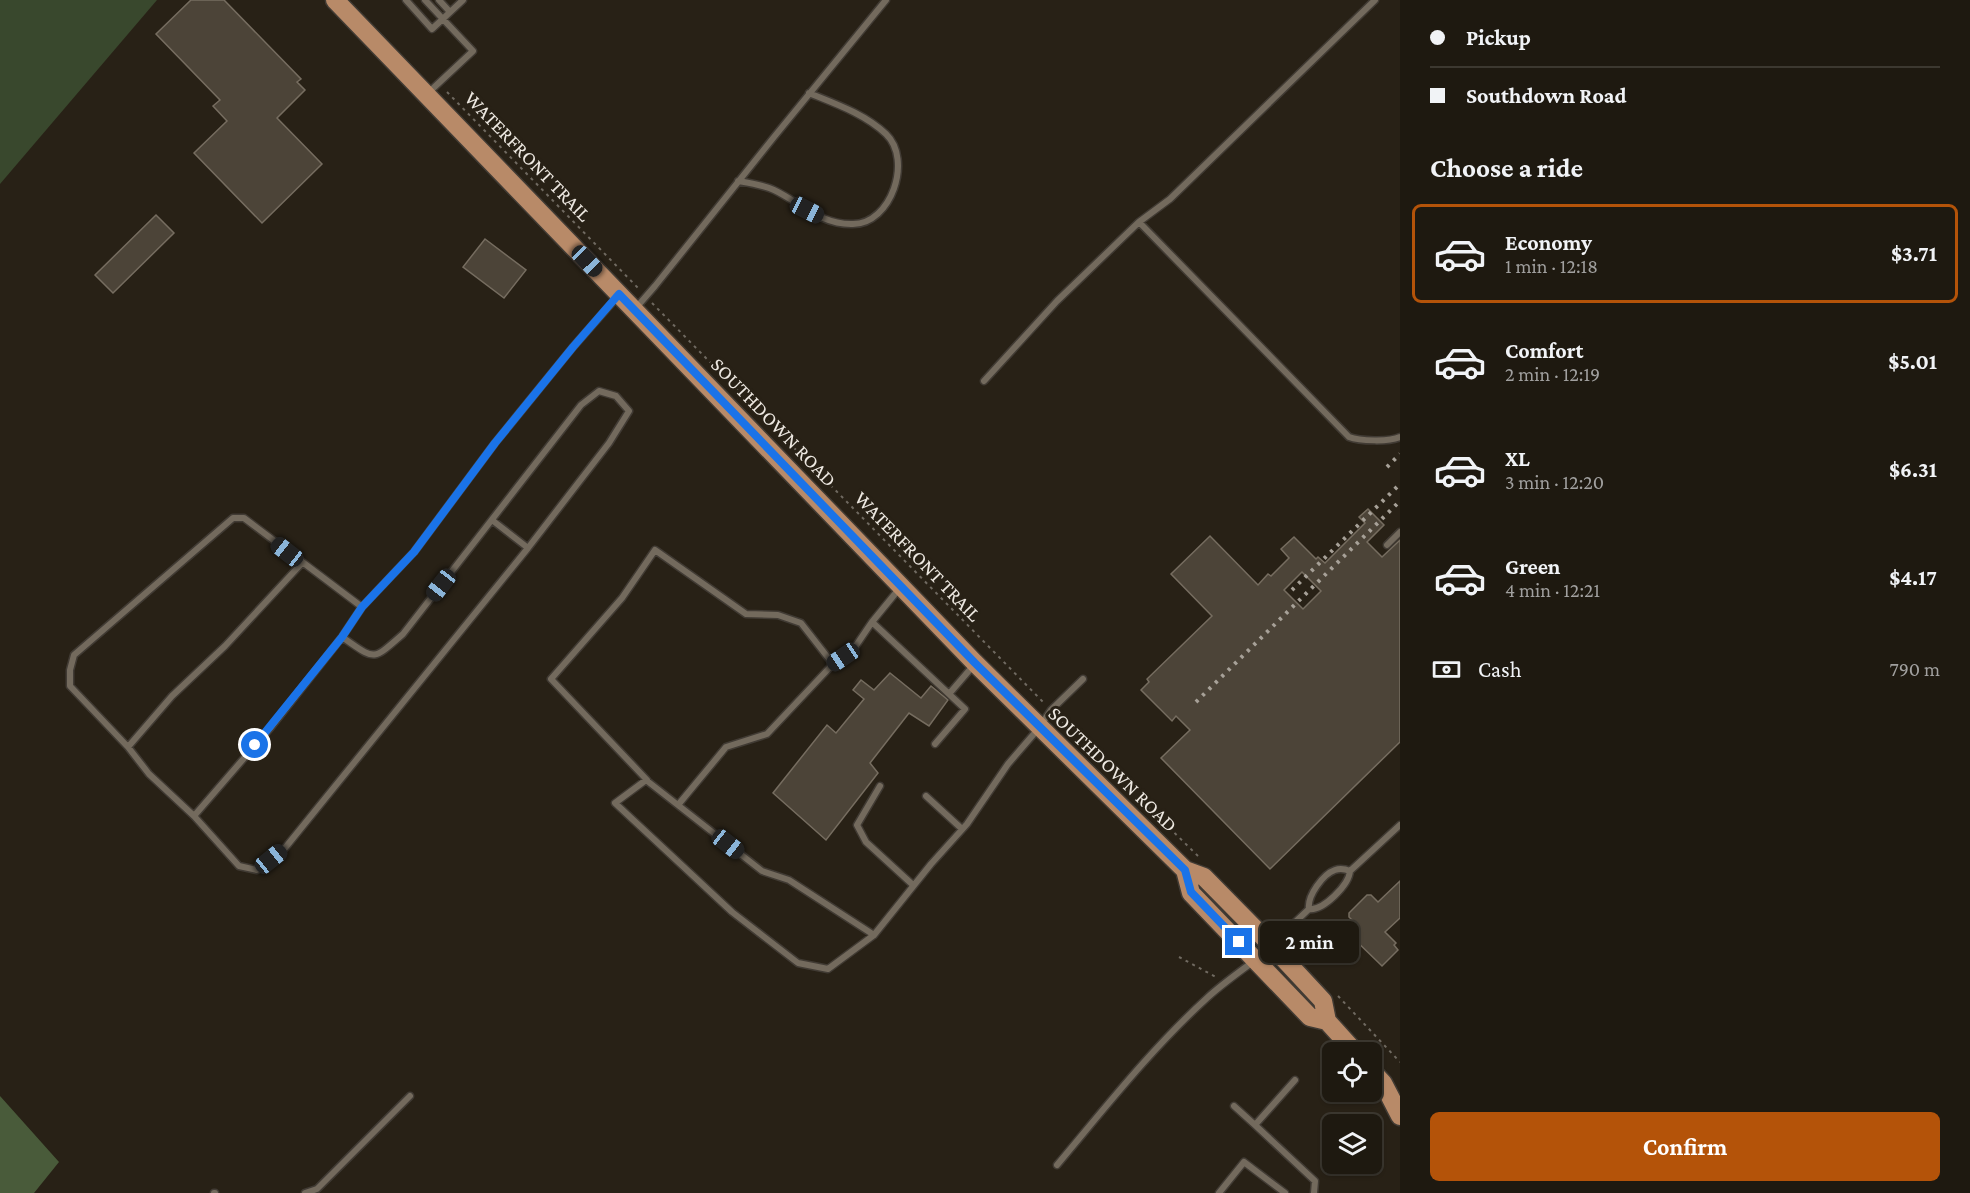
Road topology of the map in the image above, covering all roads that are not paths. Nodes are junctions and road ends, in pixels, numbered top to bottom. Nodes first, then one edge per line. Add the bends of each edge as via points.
1 (335, 0) edge
2 (406, 0) edge
3 (425, 0) edge
4 (439, 0) edge
5 (463, 0) edge
6 (886, 0) edge
7 (1375, 0) edge
8 (450, 12) junction
9 (442, 19) junction
10 (432, 89) junction
11 (809, 93) junction
12 (738, 181) junction
13 (1139, 222) junction
14 (619, 294) junction
15 (640, 303) junction
16 (984, 381) dead end
17 (1400, 438) edge
18 (492, 520) junction
19 (1400, 532) edge
20 (1387, 545) dead end
21 (528, 548) junction
22 (302, 563) junction
23 (901, 586) junction
24 (362, 607) junction
25 (872, 622) junction
26 (342, 637) junction
27 (975, 663) junction
28 (833, 664) junction
29 (1083, 679) dead end
30 (949, 694) junction
31 (1039, 728) junction
32 (935, 744) dead end
33 (128, 747) junction
34 (647, 780) junction
35 (880, 786) dead end
36 (926, 796) dead end
37 (678, 805) junction
38 (194, 816) junction
39 (1400, 825) edge
40 (962, 829) junction
41 (1185, 870) junction
42 (1350, 871) junction
43 (914, 885) junction
44 (1309, 909) junction
45 (873, 935) junction
46 (1271, 945) junction
47 (1256, 959) junction
48 (1327, 1021) junction
49 (1346, 1042) edge
50 (1295, 1080) dead end
51 (1382, 1082) edge
52 (410, 1096) dead end
53 (1234, 1106) dead end
54 (1400, 1116) edge
55 (1255, 1125) junction
56 (1057, 1165) dead end
57 (305, 1193) edge
58 (1219, 1193) edge
59 (1285, 1193) edge
60 (1314, 1193) edge

1 - 10 main road, SOUTHDOWN ROAD
2 - 9 lane via 432,29
3 - 9 lane
4 - 8 lane
5 - 8 lane
6 - 11 lane
7 - 13 lane via 1170,199
8 - 9 lane
9 - 10 lane via 473,51
10 - 14 main road, SOUTHDOWN ROAD
11 - 12 lane
11 - 12 lane via 864,118 894,145 896,174 885,207 866,223 839,223 823,219 775,191
12 - 15 lane
13 - 16 lane via 1052,306
13 - 17 lane via 1349,437
14 - 15 main road, SOUTHDOWN ROAD
14 - 24 lane via 495,443 414,552
15 - 23 main road, SOUTHDOWN ROAD
18 - 21 lane
18 - 21 lane via 581,405 599,391 616,396 629,411
18 - 26 lane via 403,634 380,654 369,655
19 - 20 lane
21 - 38 lane via 285,848 257,870 239,866
22 - 24 lane
22 - 33 lane via 172,696
22 - 33 lane via 244,518 233,518 74,655 70,686
23 - 25 lane
23 - 27 main road, SOUTHDOWN ROAD
24 - 26 lane
25 - 28 lane via 853,650
25 - 30 lane
26 - 38 lane
27 - 30 lane
27 - 31 main road, SOUTHDOWN ROAD
28 - 34 lane via 801,623 778,615 746,614 655,550 622,598 551,679
28 - 37 lane via 766,734 726,747
29 - 31 lane via 1050,710
30 - 32 lane via 965,709
31 - 40 lane
31 - 41 main road, SOUTHDOWN ROAD
33 - 38 lane via 149,774
34 - 37 lane
34 - 45 lane via 615,803 732,912 798,963 828,969
35 - 43 lane via 857,825 866,842
36 - 40 lane
37 - 45 lane via 762,871 789,880
39 - 42 lane
40 - 43 lane
41 - 46 main road, SOUTHDOWN ROAD via 1203,877
41 - 47 main road, SOUTHDOWN ROAD via 1191,892
42 - 44 lane via 1348,881 1324,904
42 - 44 lane via 1338,869 1330,873 1310,895
43 - 45 lane
44 - 46 lane
46 - 47 main road
46 - 48 main road, SOUTHDOWN ROAD via 1323,1001
47 - 48 main road, SOUTHDOWN ROAD via 1310,1017
47 - 56 lane via 1209,996 1167,1037
48 - 49 main road, SOUTHDOWN ROAD
50 - 55 lane
51 - 54 main road
52 - 57 lane via 318,1189
53 - 55 lane
55 - 60 lane via 1315,1181
58 - 59 lane via 1244,1162

